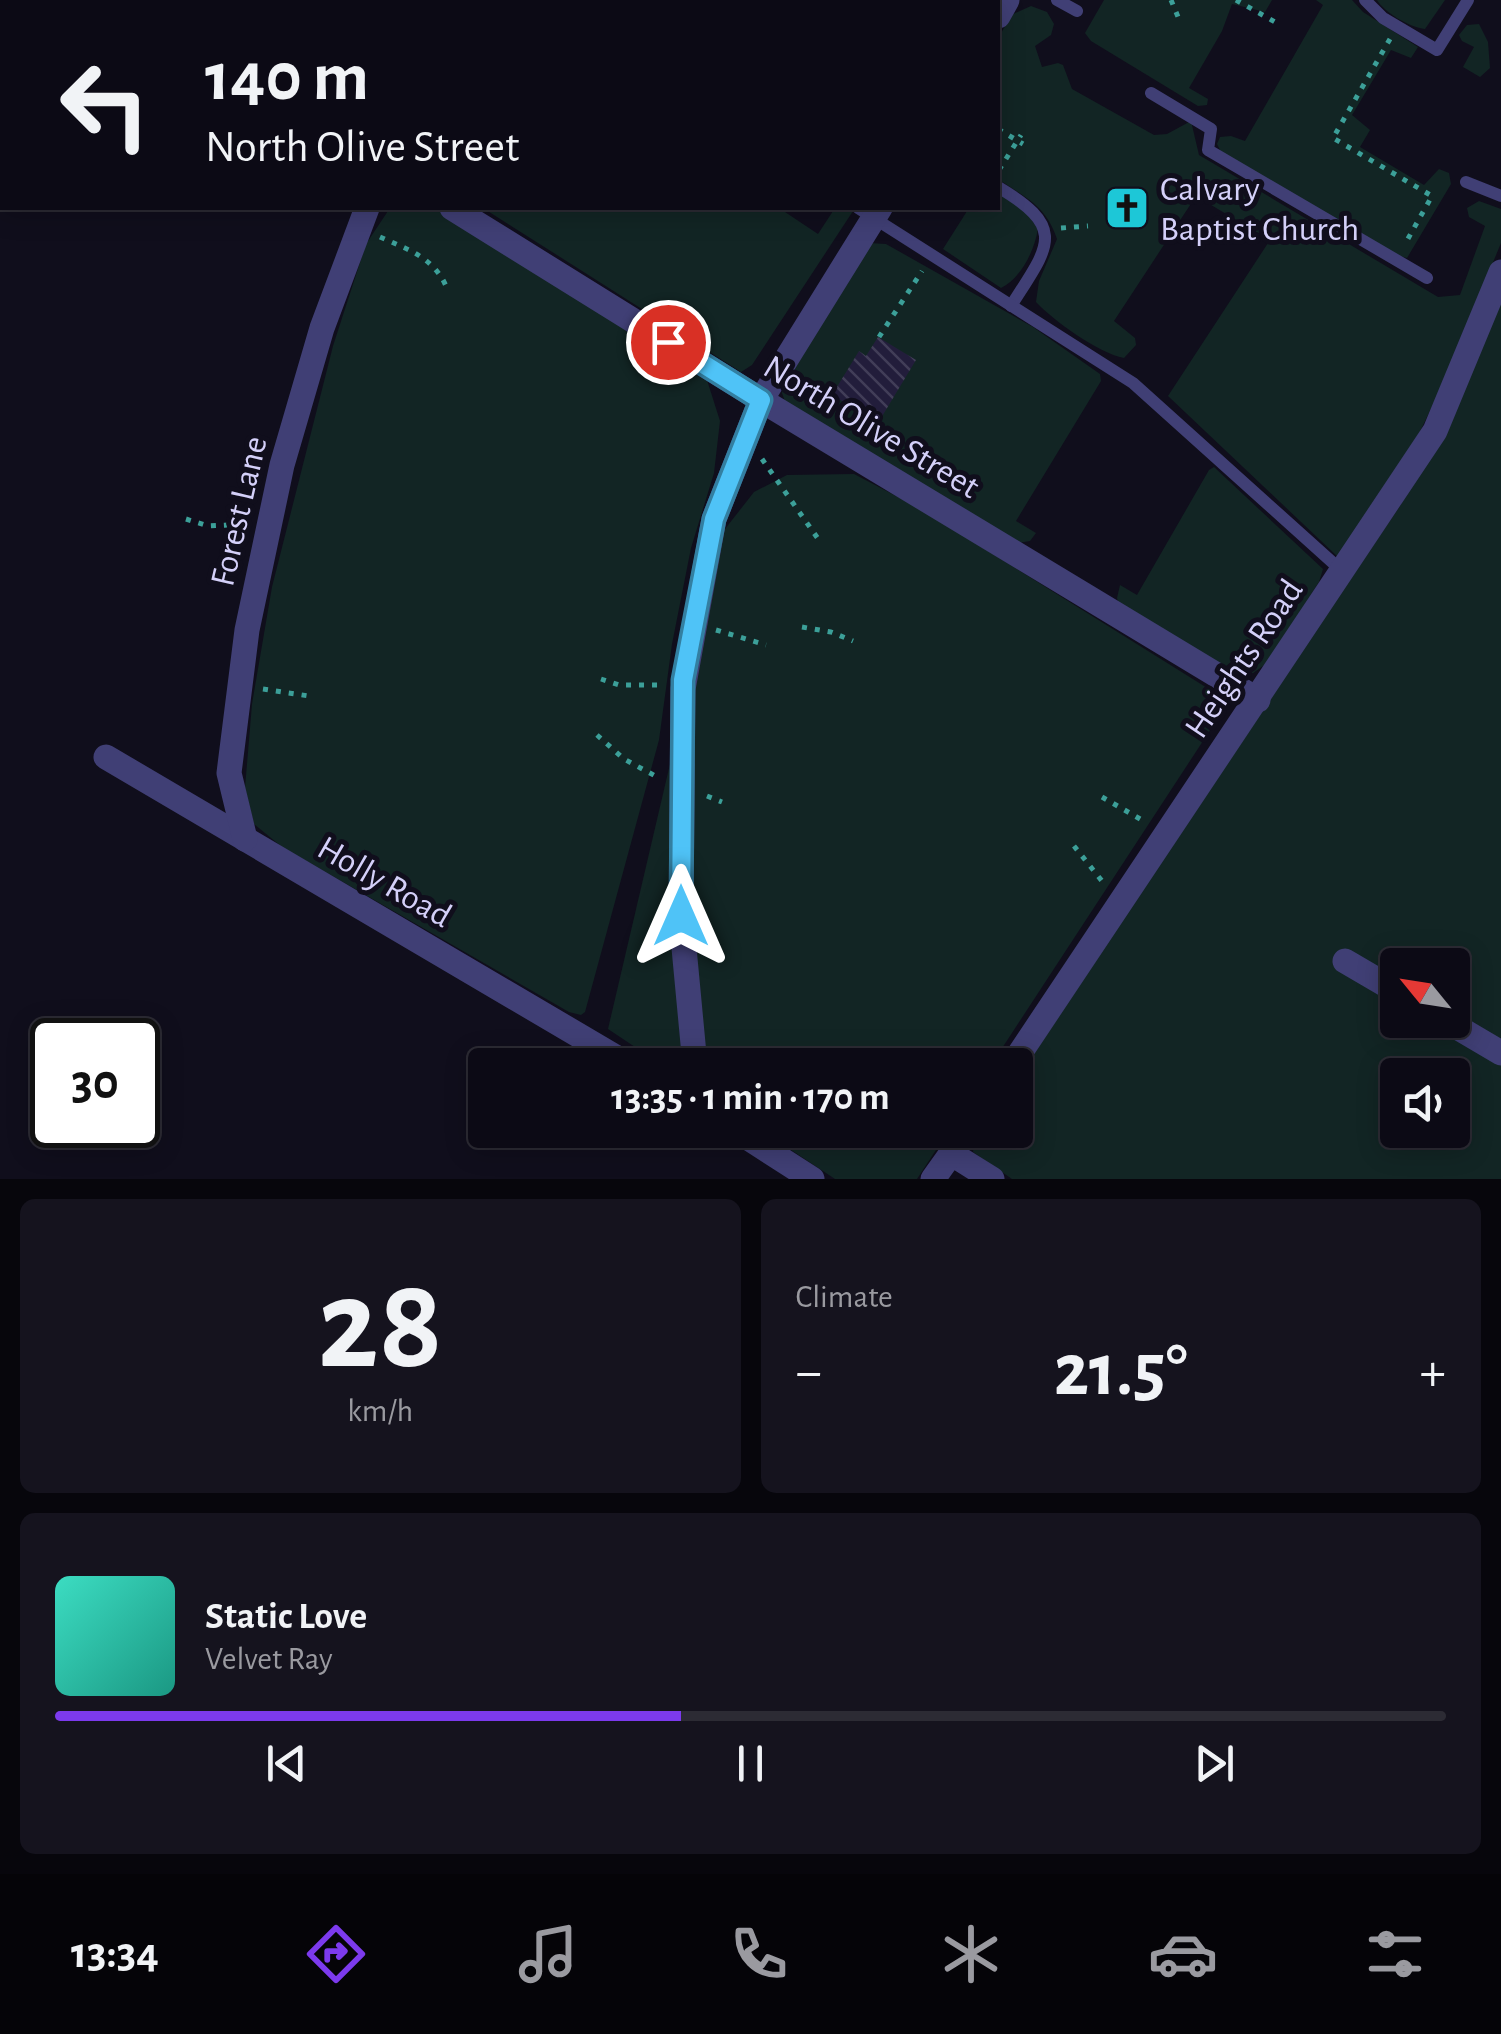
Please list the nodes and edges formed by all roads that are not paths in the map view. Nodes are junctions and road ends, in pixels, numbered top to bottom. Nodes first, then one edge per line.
1 (1057, 0) edge
2 (1365, 0) edge
3 (1468, 0) edge
4 (1077, 11) dead end
5 (1151, 94) dead end
6 (1466, 182) dead end
7 (1000, 188) edge
8 (1501, 196) edge
9 (455, 210) edge
10 (870, 211) edge
11 (363, 218) edge
12 (1501, 272) edge
13 (1427, 278) dead end
14 (1011, 306) junction
15 (761, 400) junction
16 (1342, 572) junction
17 (1258, 700) junction
18 (106, 757) dead end
19 (245, 839) junction
20 (1346, 961) dead end
21 (1380, 981) edge
22 (1470, 1035) edge
23 (601, 1048) edge
24 (694, 1048) edge
25 (1023, 1048) edge
26 (1501, 1053) edge
27 (764, 1148) edge
28 (956, 1148) edge
29 (952, 1154) junction
30 (812, 1179) edge
31 (933, 1179) edge
32 (992, 1179) edge

1 - 4 lane
2 - 3 lane
5 - 13 lane
6 - 8 lane
7 - 14 lane
9 - 15 street, North Olive Street
10 - 14 lane
10 - 15 street
11 - 19 street, Forest Lane
12 - 16 street, Heights Road
14 - 16 lane
15 - 17 street, North Olive Street
15 - 24 street
16 - 17 street, Heights Road
17 - 25 street, Heights Road
18 - 19 street, Holly Road
19 - 23 street, Holly Road
20 - 21 street
22 - 26 street
27 - 30 street
28 - 29 street
29 - 31 street
29 - 32 street

